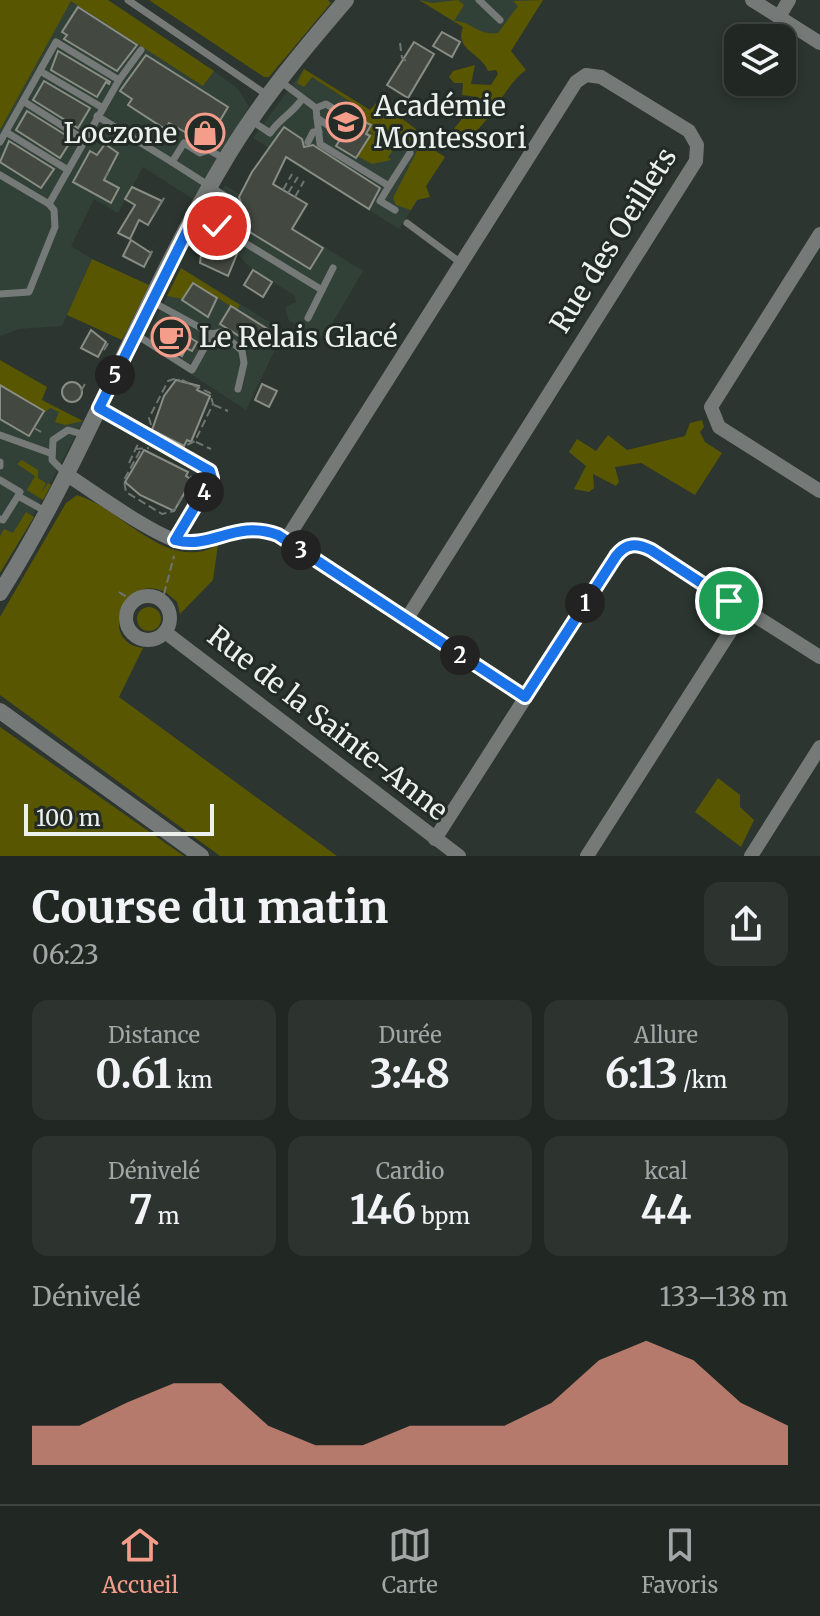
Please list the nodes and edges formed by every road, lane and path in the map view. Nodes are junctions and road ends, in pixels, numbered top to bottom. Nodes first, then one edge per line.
1 (128, 0) edge
2 (346, 0) edge
3 (479, 0) edge
4 (752, 0) edge
5 (789, 0) edge
6 (779, 17) junction
7 (500, 20) dead end
8 (400, 43) dead end
9 (820, 43) edge
10 (141, 50) dead end
11 (406, 61) dead end
12 (40, 71) junction
13 (119, 80) junction
14 (279, 80) junction
15 (267, 95) junction
16 (302, 99) junction
17 (23, 101) junction
18 (103, 108) junction
19 (316, 108) junction
20 (97, 116) junction
21 (347, 117) dead end
22 (317, 118) junction
23 (250, 120) junction
24 (335, 130) dead end
25 (6, 132) junction
26 (319, 132) junction
27 (85, 140) junction
28 (0, 142) edge
29 (308, 142) dead end
30 (410, 153) dead end
31 (225, 159) junction
32 (172, 162) junction
33 (68, 170) junction
34 (109, 170) dead end
35 (292, 174) dead end
36 (0, 175) edge
37 (298, 177) dead end
38 (105, 178) dead end
39 (304, 181) dead end
40 (210, 185) junction
41 (389, 186) junction
42 (283, 190) dead end
43 (288, 193) dead end
44 (166, 195) dead end
45 (295, 197) dead end
46 (236, 203) dead end
47 (49, 204) junction
48 (395, 210) dead end
49 (196, 213) junction
50 (154, 215) dead end
51 (211, 223) junction
52 (407, 223) dead end
53 (820, 234) edge
54 (154, 247) dead end
55 (200, 251) dead end
56 (149, 258) dead end
57 (461, 263) junction
58 (333, 268) dead end
59 (322, 290) junction
60 (0, 294) edge
61 (151, 301) junction
62 (308, 318) dead end
63 (172, 324) dead end
64 (135, 334) junction
65 (212, 334) junction
66 (110, 340) dead end
67 (162, 341) dead end
68 (104, 350) dead end
69 (163, 378) dead end
70 (168, 381) junction
71 (86, 382) dead end
72 (238, 389) dead end
73 (81, 391) dead end
74 (213, 404) junction
75 (99, 408) junction
76 (228, 411) dead end
77 (34, 428) dead end
78 (151, 431) dead end
79 (0, 435) edge
80 (85, 435) junction
81 (55, 438) junction
82 (195, 440) junction
83 (177, 443) dead end
84 (157, 449) dead end
85 (211, 449) dead end
86 (50, 453) junction
87 (187, 466) dead end
88 (66, 474) junction
89 (0, 480) edge
90 (132, 490) dead end
91 (820, 491) edge
92 (130, 494) junction
93 (18, 496) junction
94 (162, 507) dead end
95 (47, 512) junction
96 (159, 512) junction
97 (0, 519) edge
98 (286, 540) junction
99 (176, 546) junction
100 (119, 592) dead end
101 (0, 593) edge
102 (164, 594) dead end
103 (128, 598) dead end
104 (744, 610) junction
105 (406, 620) junction
106 (165, 632) dead end
107 (820, 657) edge
108 (525, 697) junction
109 (0, 711) edge
110 (820, 747) edge
111 (435, 839) junction
112 (201, 856) edge
113 (459, 856) edge
114 (587, 856) edge
115 (751, 856) edge

1 - 15 lane
2 - 14 street
3 - 7 lane
4 - 6 street
5 - 6 street
6 - 9 street
8 - 11 path
10 - 13 lane
12 - 13 lane
12 - 17 lane
12 - 18 lane
13 - 18 lane
14 - 15 street
14 - 16 lane
15 - 23 street
16 - 19 lane
16 - 23 lane
17 - 25 lane
17 - 27 lane
18 - 20 lane
19 - 21 lane
19 - 22 lane
20 - 27 lane
20 - 32 lane
22 - 24 lane
22 - 26 lane
23 - 31 street
25 - 28 lane
25 - 33 lane
26 - 29 lane
26 - 41 lane
27 - 33 lane
30 - 41 lane
31 - 32 lane
31 - 40 street
32 - 40 lane
33 - 47 lane
34 - 38 path
35 - 42 path
36 - 47 lane
37 - 43 path
39 - 45 path
40 - 46 lane
40 - 49 street
41 - 48 lane
44 - 50 path
47 - 60 lane
49 - 51 lane
49 - 61 street
51 - 55 path
51 - 59 lane
52 - 57 lane
53 - 91 street
54 - 56 path
57 - 98 street, Rue des Oeillets
57 - 105 street, Rue des Oeillets
58 - 59 lane
59 - 62 lane
61 - 64 street
61 - 65 lane
63 - 67 path
64 - 65 lane
64 - 75 street
65 - 72 lane
66 - 68 path
69 - 70 path
70 - 74 path
70 - 78 path
71 - 73 path
74 - 76 path
74 - 82 path
75 - 80 street
75 - 99 lane
77 - 81 path
79 - 86 lane
80 - 81 lane
80 - 88 street
81 - 86 lane
82 - 83 path
82 - 85 path
84 - 92 path
86 - 88 lane
87 - 96 path
88 - 95 street
88 - 99 street
89 - 93 lane
90 - 92 path
92 - 96 path
93 - 95 lane
93 - 97 lane
94 - 96 path
95 - 101 street
98 - 99 street
98 - 105 street
99 - 102 path
100 - 103 path
104 - 107 street
104 - 108 street
104 - 114 street
105 - 108 street
106 - 111 street, Rue de la Sainte-Anne
108 - 111 street
109 - 112 street
110 - 115 street
111 - 113 street, Rue de la Sainte-Anne

